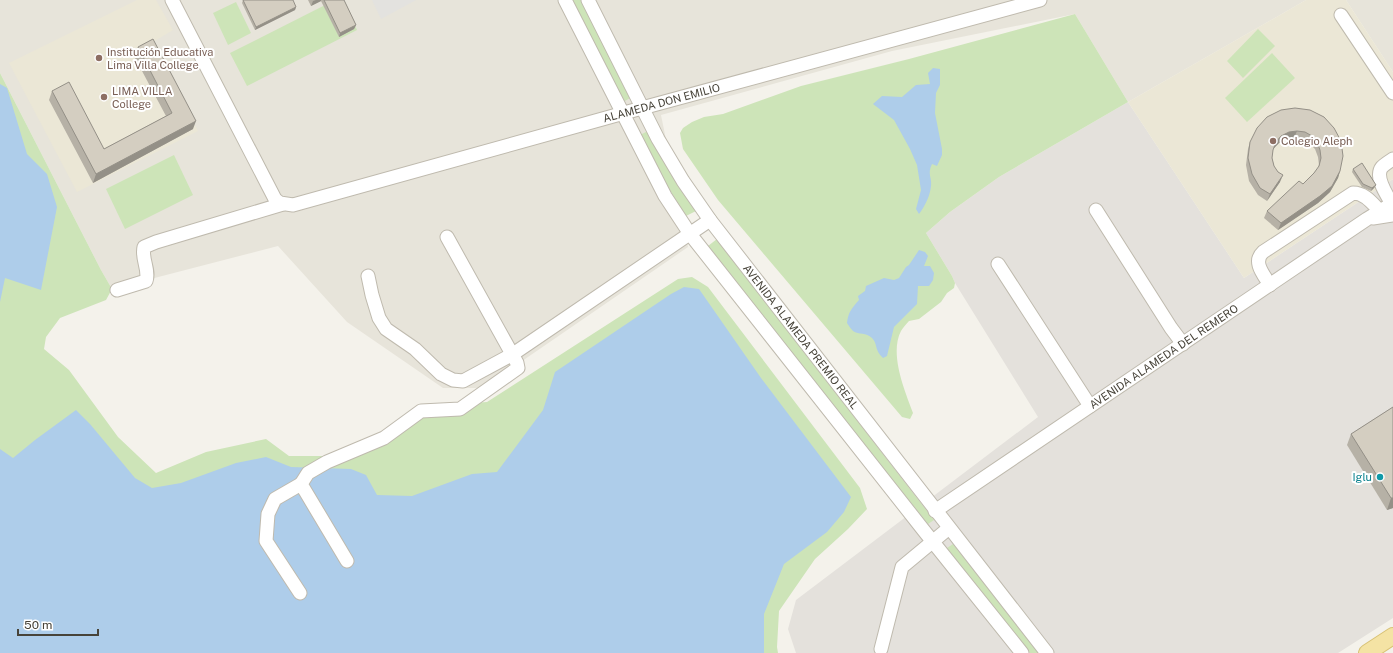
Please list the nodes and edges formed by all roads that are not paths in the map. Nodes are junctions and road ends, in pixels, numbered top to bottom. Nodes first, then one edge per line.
1 (172, 0) edge
2 (565, 0) edge
3 (588, 0) edge
4 (1040, 0) edge
5 (1341, 15) dead end
6 (1393, 93) edge
7 (642, 108) junction
8 (624, 113) junction
9 (1393, 159) edge
10 (283, 204) junction
11 (1393, 207) edge
12 (1096, 210) dead end
13 (1380, 211) junction
14 (1367, 219) junction
15 (710, 220) junction
16 (690, 234) junction
17 (447, 237) dead end
18 (998, 264) dead end
19 (368, 276) dead end
20 (1270, 285) junction
21 (116, 290) dead end
22 (1183, 344) junction
23 (512, 354) junction
24 (1090, 406) junction
25 (304, 479) junction
26 (935, 511) junction
27 (949, 528) junction
28 (932, 541) junction
29 (347, 561) dead end
30 (300, 593) dead end
31 (1393, 636) edge
32 (881, 649) dead end
33 (1022, 653) edge
34 (1047, 653) edge
35 (1367, 653) edge

1 - 10 street
2 - 8 street, AVENIDA ALAMEDA PREMIO REAL
3 - 7 street, AVENIDA ALAMEDA PREMIO REAL
4 - 7 street, ALAMEDA DON EMILIO
5 - 6 street
7 - 8 street, ALAMEDA DON EMILIO
7 - 15 street, AVENIDA ALAMEDA PREMIO REAL
8 - 10 street, ALAMEDA DON EMILIO
8 - 16 street, AVENIDA ALAMEDA PREMIO REAL
9 - 11 street
10 - 21 street, ALAMEDA DON EMILIO
11 - 13 street, AVENIDA ALAMEDA DEL REMERO
11 - 14 street
12 - 22 street
13 - 14 street, AVENIDA ALAMEDA DEL REMERO
13 - 20 street
14 - 20 street, AVENIDA ALAMEDA DEL REMERO
15 - 16 street
15 - 26 street, AVENIDA ALAMEDA PREMIO REAL
16 - 23 street
16 - 28 street, AVENIDA ALAMEDA PREMIO REAL
17 - 23 street
18 - 24 street
19 - 23 street
20 - 22 street, AVENIDA ALAMEDA DEL REMERO
22 - 24 street, AVENIDA ALAMEDA DEL REMERO
23 - 25 street
24 - 26 street, AVENIDA ALAMEDA DEL REMERO
25 - 29 street
25 - 30 street
26 - 27 street, AVENIDA ALAMEDA PREMIO REAL
27 - 28 street
27 - 34 street, AVENIDA ALAMEDA PREMIO REAL
28 - 32 street
28 - 33 street, AVENIDA ALAMEDA PREMIO REAL
31 - 35 main road

